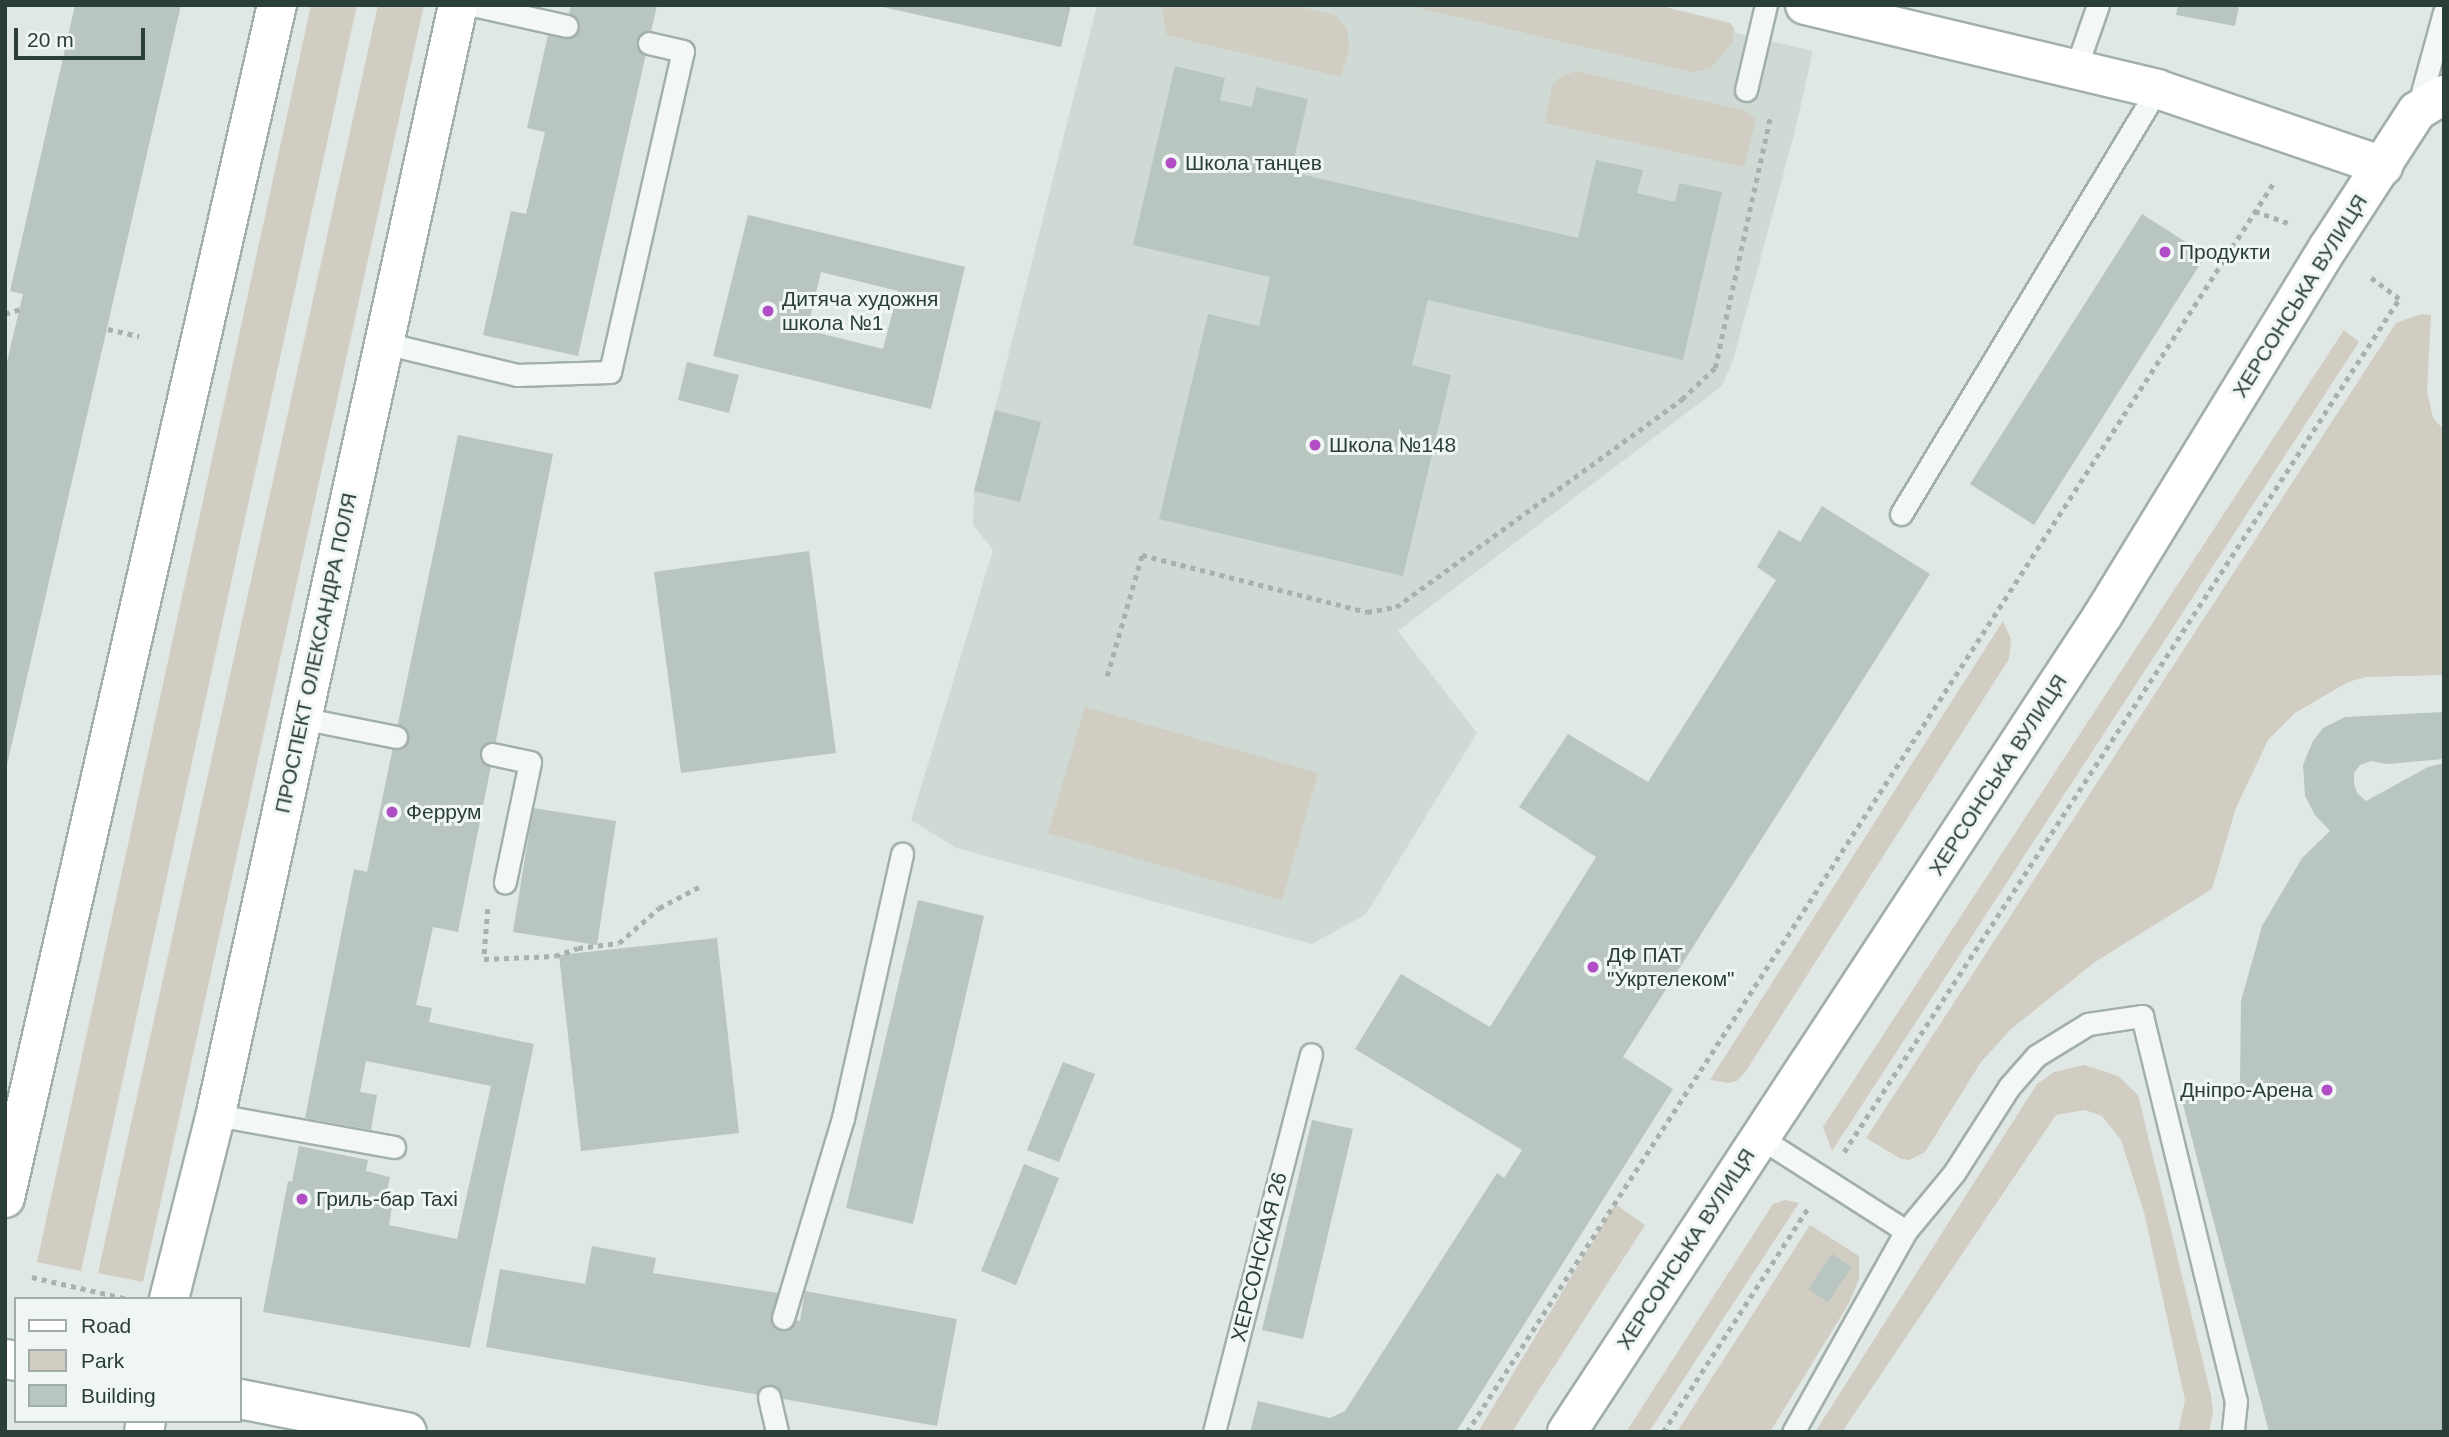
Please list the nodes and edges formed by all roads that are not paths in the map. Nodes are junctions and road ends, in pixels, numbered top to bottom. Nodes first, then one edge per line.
1 (277, 5) edge
2 (458, 5) edge
3 (473, 5) edge
4 (1766, 5) edge
5 (1805, 5) edge
6 (2098, 5) edge
7 (2444, 12) edge
8 (567, 26) dead end
9 (649, 43) dead end
10 (2076, 68) junction
11 (2157, 89) junction
12 (1746, 90) dead end
13 (2430, 103) edge
14 (2383, 166) junction
15 (384, 343) junction
16 (1901, 514) dead end
17 (301, 718) junction
18 (396, 737) dead end
19 (492, 754) dead end
20 (902, 854) dead end
21 (505, 882) road end
22 (1311, 1054) dead end
23 (216, 1115) junction
24 (1759, 1138) junction
25 (394, 1147) dead end
26 (5, 1198) edge
27 (1906, 1231) junction
28 (170, 1297) edge
29 (783, 1318) dead end
30 (769, 1397) dead end
31 (242, 1399) edge
32 (407, 1432) edge
33 (777, 1432) edge
34 (1214, 1432) edge
35 (1567, 1432) edge
36 (1793, 1432) edge
37 (2233, 1432) edge

1 - 26 main road
2 - 15 main road, ПРОСПЕКТ ОЛЕКСАНДРА ПОЛЯ
3 - 8 lane
4 - 12 lane
5 - 10 main road
6 - 10 lane
7 - 13 lane
9 - 15 lane
10 - 11 main road
11 - 14 main road
11 - 16 lane
13 - 14 main road, ХЕРСОНСЬКА ВУЛИЦЯ
14 - 24 main road, ХЕРСОНСЬКА ВУЛИЦЯ
15 - 17 main road, ПРОСПЕКТ ОЛЕКСАНДРА ПОЛЯ
17 - 18 lane
17 - 23 main road, ПРОСПЕКТ ОЛЕКСАНДРА ПОЛЯ
19 - 21 lane
20 - 29 lane
22 - 34 lane, ХЕРСОНСКАЯ 26
23 - 25 lane
23 - 28 main road, ПРОСПЕКТ ОЛЕКСАНДРА ПОЛЯ
24 - 27 lane
24 - 35 main road, ХЕРСОНСЬКА ВУЛИЦЯ
27 - 36 lane
27 - 37 lane
30 - 33 lane
31 - 32 main road

